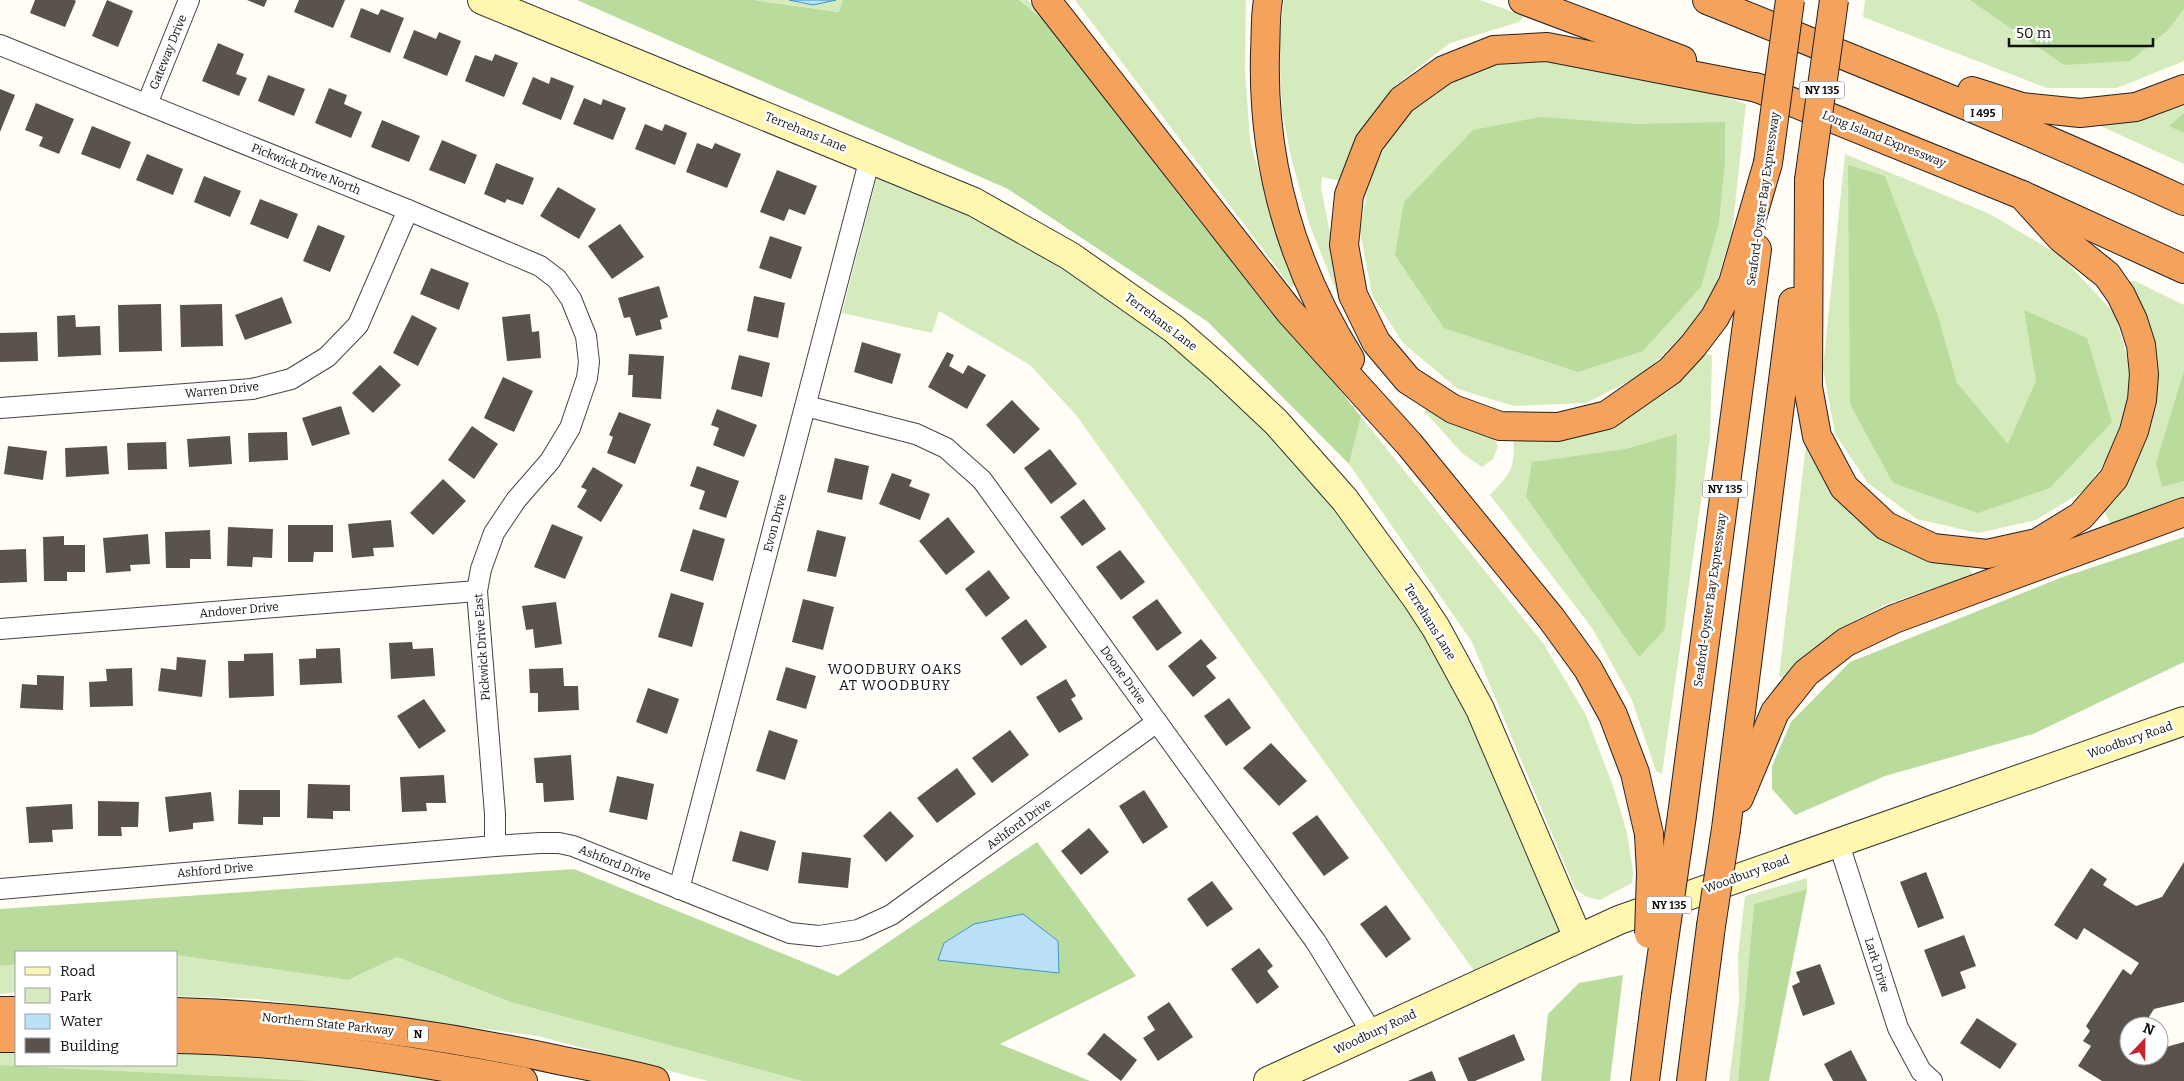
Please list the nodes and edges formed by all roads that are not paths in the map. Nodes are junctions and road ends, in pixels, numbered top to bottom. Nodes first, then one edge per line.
1 (189, 0) edge
2 (482, 0) edge
3 (1046, 0) edge
4 (1268, 0) edge
5 (1524, 0) edge
6 (1707, 0) edge
7 (1790, 0) edge
8 (1834, 0) edge
9 (1781, 30) junction
10 (0, 45) edge
11 (1758, 88) junction
12 (2184, 90) edge
13 (147, 104) junction
14 (870, 158) junction
15 (1768, 163) junction
16 (1809, 180) junction
17 (2022, 195) junction
18 (2184, 201) edge
19 (408, 210) junction
20 (2184, 269) edge
21 (583, 328) joint
22 (806, 406) junction
23 (0, 408) edge
24 (1410, 445) junction
25 (2184, 512) edge
26 (477, 591) junction
27 (0, 629) edge
28 (2184, 721) edge
29 (1157, 722) junction
30 (1726, 829) junction
31 (1838, 841) junction
32 (495, 846) junction
33 (0, 889) edge
34 (680, 889) junction
35 (1578, 938) junction
36 (1649, 999) junction
37 (0, 1011) edge
38 (15, 1011) edge
39 (178, 1012) edge
40 (1372, 1033) junction
41 (0, 1038) edge
42 (15, 1038) edge
43 (178, 1038) edge
44 (523, 1081) edge
45 (656, 1081) edge
46 (1268, 1081) edge
47 (1636, 1081) edge
48 (1645, 1081) edge
49 (1692, 1081) edge
50 (1932, 1081) edge

1 - 13 street, Gateway Drive
2 - 14 main road, Terrehans Lane
3 - 24 highway
4 - 24 highway
5 - 11 highway, Long Island Expressway
6 - 9 highway, I 495
7 - 15 highway, Seaford-Oyster Bay Expressway / NY 135, bridge
8 - 16 highway, NY 135, bridge
9 - 12 highway
9 - 18 highway, I 495
10 - 13 street, Pickwick Drive North
11 - 15 highway
11 - 17 highway, Long Island Expressway
13 - 19 street, Pickwick Drive North
14 - 22 street, Evon Drive
14 - 35 main road, Terrehans Lane
15 - 36 highway, Seaford-Oyster Bay Expressway / NY 135, bridge
16 - 17 highway
16 - 30 highway, NY 135
17 - 20 highway, Long Island Expressway
19 - 21 street, Pickwick Drive North
19 - 23 street, Warren Drive
21 - 26 street, Pickwick Drive East
22 - 29 street, Doone Drive
22 - 34 street, Evon Drive
24 - 36 highway, bridge
25 - 30 highway
26 - 27 street, Andover Drive
26 - 32 street, Pickwick Drive East
28 - 31 main road, Woodbury Road
29 - 34 street, Ashford Drive
29 - 40 street, Doone Drive
30 - 49 highway, NY 135, bridge
31 - 35 main road, Woodbury Road
31 - 50 street, Lark Drive
32 - 33 street, Ashford Drive
32 - 34 street, Ashford Drive
35 - 40 main road, Woodbury Road
36 - 47 highway
36 - 48 highway, Seaford-Oyster Bay Expressway / NY 135
37 - 38 highway
39 - 45 highway, Northern State Parkway / N
40 - 46 main road, Woodbury Road
41 - 42 highway
43 - 44 highway, N

